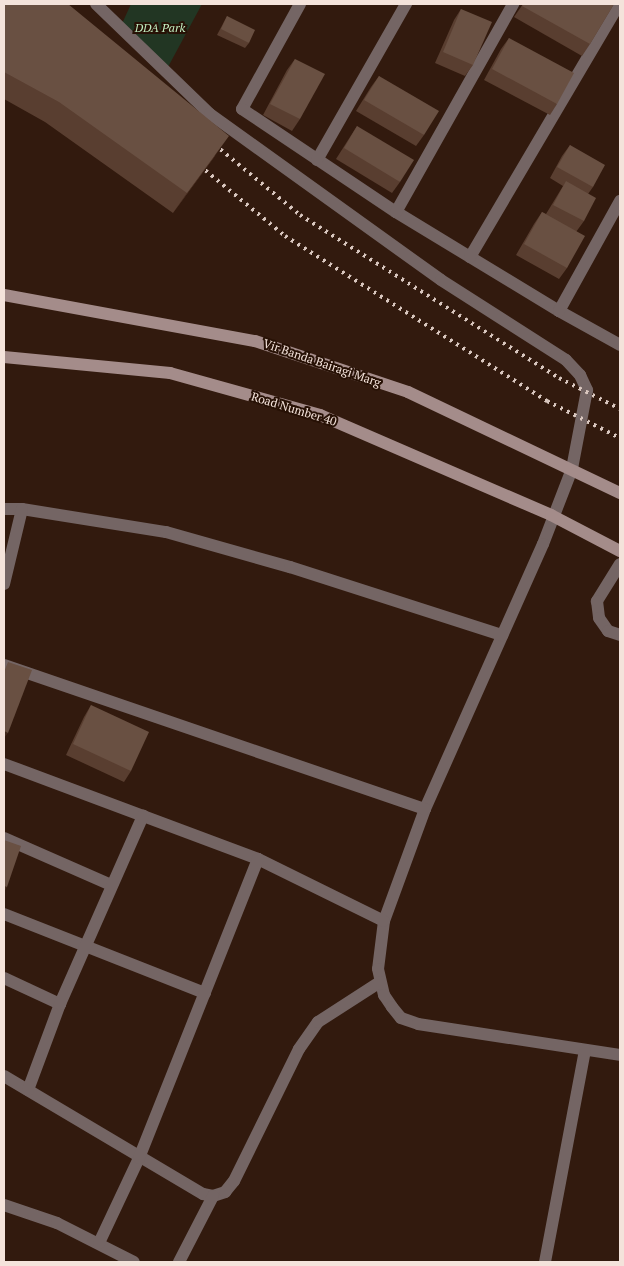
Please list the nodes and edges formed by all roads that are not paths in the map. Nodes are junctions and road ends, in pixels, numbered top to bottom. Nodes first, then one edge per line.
1 (96, 4) edge
2 (300, 4) edge
3 (406, 4) edge
4 (513, 4) edge
5 (619, 4) edge
6 (317, 160) junction
7 (620, 201) edge
8 (396, 212) junction
9 (470, 258) junction
10 (4, 295) edge
11 (559, 311) junction
12 (620, 344) edge
13 (4, 357) edge
14 (572, 469) junction
15 (620, 493) edge
16 (4, 509) edge
17 (22, 509) junction
18 (551, 515) junction
19 (620, 550) edge
20 (620, 564) edge
21 (4, 584) edge
22 (502, 635) junction
23 (620, 635) edge
24 (4, 665) edge
25 (4, 764) edge
26 (424, 809) junction
27 (143, 816) junction
28 (4, 838) edge
29 (258, 859) junction
30 (112, 885) junction
31 (4, 914) edge
32 (384, 922) junction
33 (86, 946) junction
34 (4, 978) edge
35 (380, 982) junction
36 (205, 993) junction
37 (60, 1004) junction
38 (585, 1051) junction
39 (620, 1055) edge
40 (4, 1076) edge
41 (28, 1090) junction
42 (139, 1158) junction
43 (213, 1196) junction
44 (4, 1205) edge
45 (99, 1243) junction
46 (134, 1262) edge
47 (180, 1262) edge
48 (545, 1262) edge

1 - 14 street
2 - 6 street
3 - 6 street
4 - 8 street
5 - 9 street
6 - 8 street
7 - 11 street
8 - 9 street
9 - 11 street
10 - 14 main road, Vir Banda Bairagi Marg
11 - 12 street
13 - 18 main road, Road Number 40
14 - 15 main road, Vir Banda Bairagi Marg
14 - 18 street
16 - 17 street
17 - 21 street
17 - 22 street
18 - 19 main road, Road Number 40
18 - 22 street
20 - 23 street
22 - 26 street
24 - 26 street
25 - 27 street
26 - 32 street
27 - 29 street
27 - 30 street
28 - 30 street
29 - 32 street
29 - 36 street
30 - 33 street
31 - 33 street
32 - 35 street
33 - 36 street
33 - 37 street
34 - 37 street
35 - 38 street
35 - 43 street
36 - 42 street
37 - 41 street
38 - 39 street
38 - 48 street
40 - 41 street
41 - 42 street
42 - 43 street
42 - 45 street
43 - 47 street
44 - 45 street
45 - 46 street

